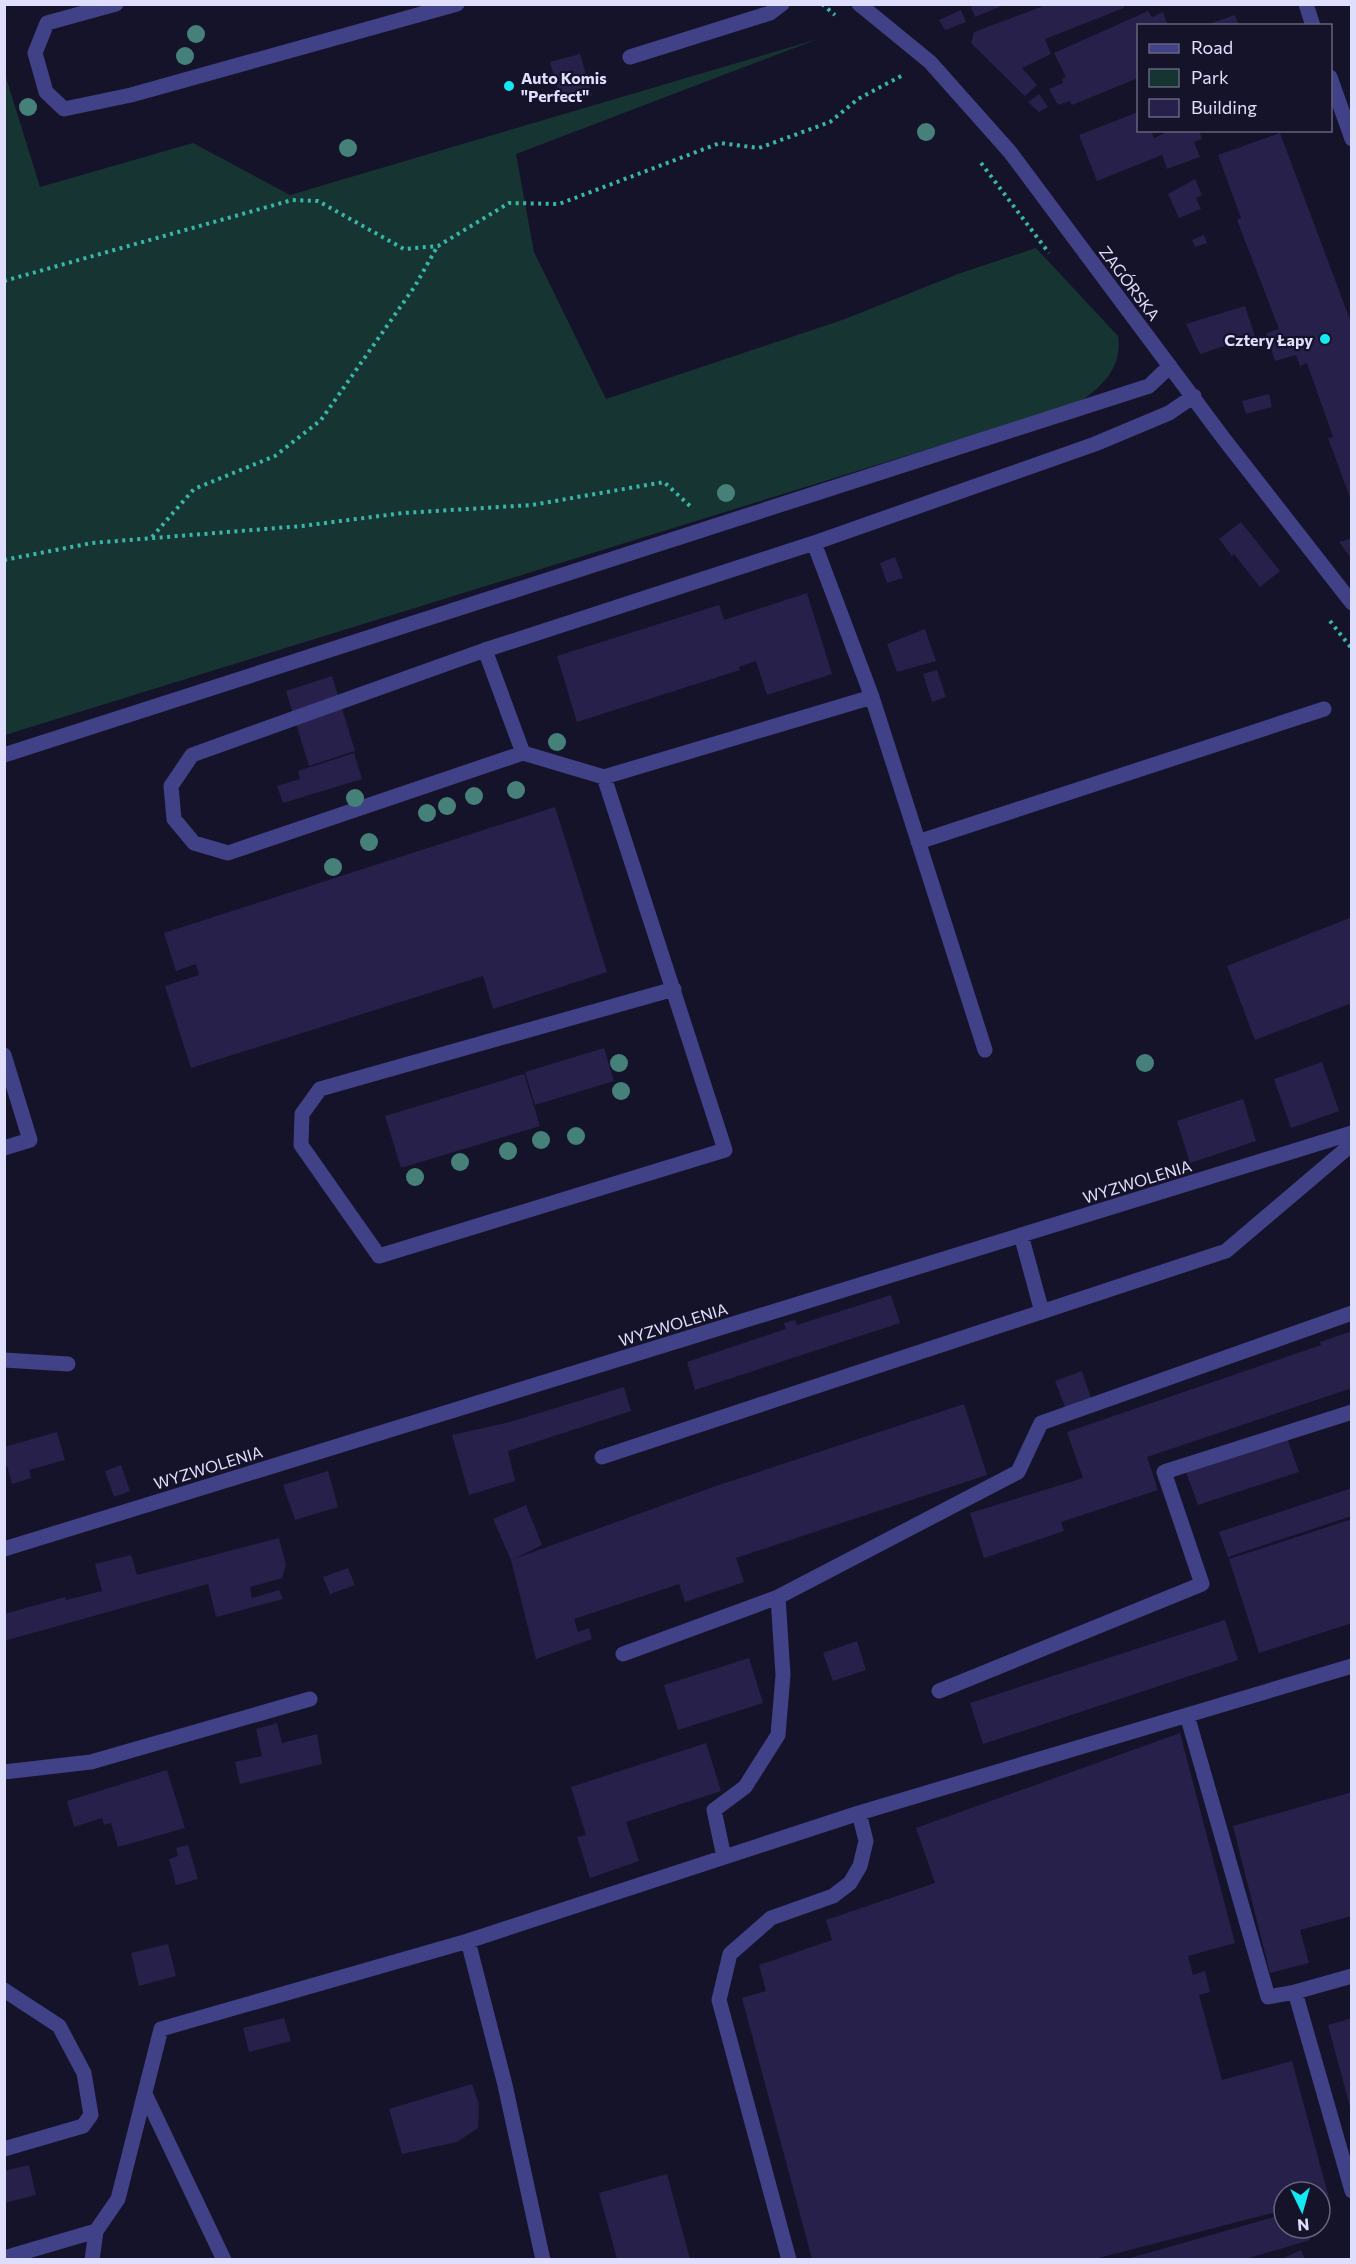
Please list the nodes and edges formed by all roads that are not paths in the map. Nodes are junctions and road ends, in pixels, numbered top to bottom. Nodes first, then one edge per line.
1 (116, 4) edge
2 (457, 4) edge
3 (782, 4) edge
4 (859, 4) edge
5 (1306, 4) edge
6 (1312, 24) edge
7 (630, 57) dead end
8 (1332, 83) edge
9 (1352, 139) edge
10 (1170, 366) junction
11 (1194, 396) junction
12 (814, 543) junction
13 (1352, 603) edge
14 (485, 650) junction
15 (872, 697) junction
16 (1324, 709) dead end
17 (523, 753) junction
18 (4, 755) edge
19 (604, 777) junction
20 (918, 842) junction
21 (674, 989) junction
22 (985, 1050) dead end
23 (4, 1055) edge
24 (1352, 1133) edge
25 (1352, 1144) edge
26 (4, 1148) edge
27 (1021, 1235) junction
28 (1042, 1312) junction
29 (1352, 1313) edge
30 (4, 1360) edge
31 (68, 1364) dead end
32 (1352, 1412) edge
33 (602, 1457) dead end
34 (4, 1549) edge
35 (778, 1597) junction
36 (623, 1654) dead end
37 (1352, 1666) edge
38 (939, 1691) dead end
39 (310, 1699) dead end
40 (1187, 1715) junction
41 (4, 1772) edge
42 (859, 1813) junction
43 (723, 1857) junction
44 (468, 1941) junction
45 (1352, 1976) edge
46 (4, 1990) edge
47 (1295, 1992) junction
48 (145, 2094) junction
49 (4, 2149) edge
50 (1352, 2191) edge
51 (96, 2231) junction
52 (4, 2258) edge
53 (92, 2259) edge
54 (224, 2259) edge
55 (543, 2259) edge
56 (789, 2259) edge

1 - 2 street
3 - 7 street
4 - 10 street, ZAGÓRSKA
5 - 6 street
8 - 9 street
10 - 11 street, ZAGÓRSKA
10 - 18 street
11 - 12 street
11 - 13 street, ZAGÓRSKA
12 - 14 street
12 - 15 street
14 - 17 street
14 - 17 street
15 - 19 street
15 - 20 street
16 - 20 street
17 - 19 street
19 - 21 street
20 - 22 street
21 - 21 street
23 - 26 street
24 - 27 street, WYZWOLENIA
25 - 28 street
27 - 28 street
27 - 34 street, WYZWOLENIA
28 - 33 street
29 - 35 street
30 - 31 street
32 - 38 street
35 - 36 street
35 - 43 street
37 - 40 street
39 - 41 street
40 - 42 street
40 - 47 street
42 - 43 street
42 - 56 street
43 - 44 street
44 - 48 street
44 - 55 street
45 - 47 street
46 - 49 street
47 - 50 street
48 - 51 street
48 - 54 street
51 - 52 street
51 - 53 street

